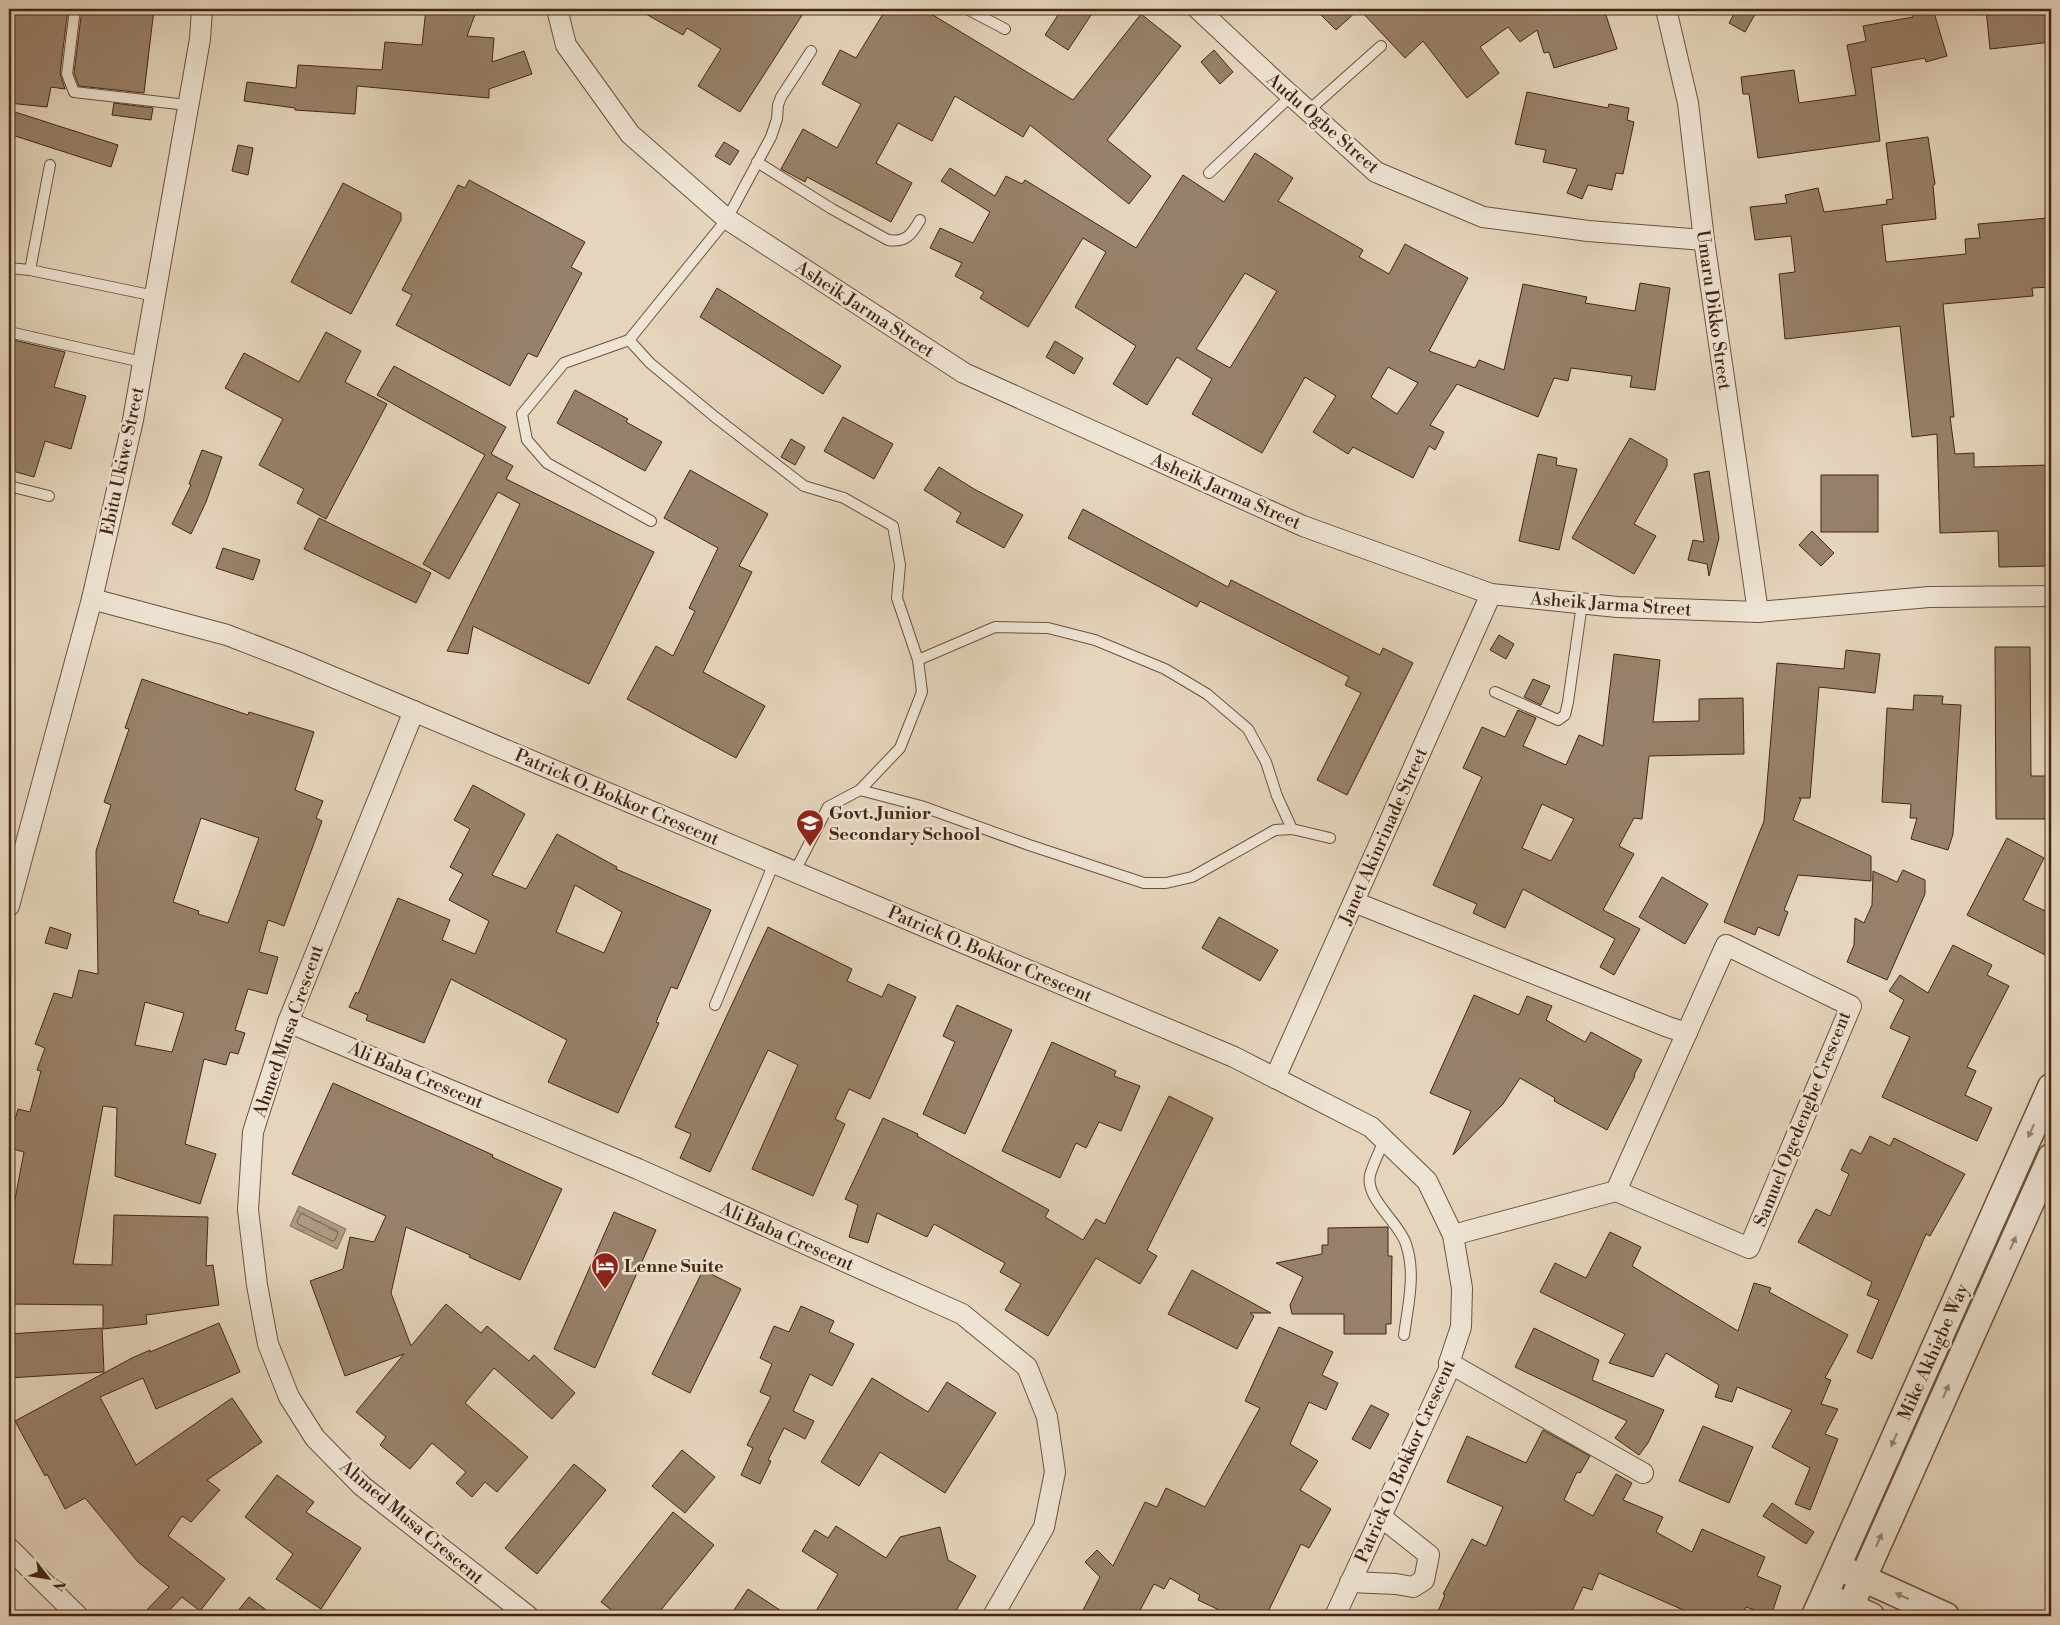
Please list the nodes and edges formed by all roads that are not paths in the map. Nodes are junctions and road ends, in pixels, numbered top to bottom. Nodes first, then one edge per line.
1 (75, 9) edge
2 (202, 9) edge
3 (557, 9) edge
4 (967, 9) edge
5 (1198, 9) edge
6 (1666, 9) edge
7 (1005, 29) dead end
8 (1381, 46) dead end
9 (811, 50) dead end
10 (1290, 96) junction
11 (187, 105) junction
12 (1308, 111) junction
13 (757, 162) junction
14 (50, 165) dead end
15 (1209, 173) dead end
16 (727, 219) junction
17 (920, 220) dead end
18 (1704, 240) junction
19 (9, 268) edge
20 (30, 270) junction
21 (154, 296) junction
22 (9, 332) edge
23 (629, 340) junction
24 (142, 362) junction
25 (9, 486) edge
26 (49, 496) dead end
27 (651, 521) dead end
28 (1491, 594) junction
29 (2051, 596) edge
30 (92, 599) junction
31 (1582, 604) junction
32 (1758, 612) junction
33 (918, 660) junction
34 (1495, 692) dead end
35 (414, 711) junction
36 (860, 790) junction
37 (1292, 829) junction
38 (1330, 838) dead end
39 (774, 863) junction
40 (795, 871) junction
41 (1354, 902) junction
42 (9, 906) edge
43 (714, 1005) dead end
44 (288, 1022) junction
45 (1687, 1033) junction
46 (1275, 1078) junction
47 (2051, 1087) edge
48 (1384, 1140) junction
49 (2051, 1157) edge
50 (1616, 1191) junction
51 (1453, 1235) junction
52 (1404, 1335) dead end
53 (1449, 1363) junction
54 (1642, 1473) dead end
55 (1380, 1517) junction
56 (9, 1548) edge
57 (1837, 1567) junction
58 (1862, 1578) junction
59 (1350, 1582) junction
60 (1819, 1606) edge
61 (1855, 1613) edge
62 (78, 1616) edge
63 (528, 1616) edge
64 (993, 1616) edge
65 (1335, 1616) edge
66 (1946, 1616) edge

1 - 11 lane
2 - 11 street, Ebitu Ukiwe Street
3 - 16 street, Asheik Jarma Street
4 - 7 lane
5 - 10 street, Audu Ogbe Street
6 - 18 street, Umaru Dikko Street
8 - 12 lane
9 - 13 lane
10 - 12 street, Audu Ogbe Street
10 - 15 lane
11 - 21 street, Ebitu Ukiwe Street
12 - 18 street, Audu Ogbe Street
13 - 16 lane
13 - 17 lane
14 - 20 lane
16 - 23 lane
16 - 28 street, Asheik Jarma Street
18 - 32 street, Umaru Dikko Street
19 - 20 lane
20 - 21 lane
21 - 24 street, Ebitu Ukiwe Street
22 - 24 lane
23 - 27 lane
23 - 33 lane
24 - 30 street, Ebitu Ukiwe Street
25 - 26 lane
28 - 31 street, Asheik Jarma Street
28 - 41 street, Janet Akinrinade Street
29 - 32 street, Asheik Jarma Street
30 - 35 street, Patrick O. Bokkor Crescent
30 - 42 street, Ebitu Ukiwe Street
31 - 32 street, Asheik Jarma Street
31 - 34 lane
33 - 36 lane
33 - 37 lane
35 - 39 street, Patrick O. Bokkor Crescent
35 - 44 street, Ahmed Musa Crescent
36 - 37 lane
36 - 40 lane
37 - 38 lane
39 - 40 street, Patrick O. Bokkor Crescent
39 - 43 lane
40 - 46 street, Patrick O. Bokkor Crescent
41 - 45 street
41 - 46 street, Janet Akinrinade Street
44 - 63 street, Ahmed Musa Crescent
44 - 64 street, Ali Baba Crescent
45 - 50 street, Samuel Ogedengbe Crescent
45 - 50 street, Samuel Ogedengbe Crescent
46 - 48 street, Patrick O. Bokkor Crescent
47 -> 57 street, Mike Akhigbe Way
48 - 51 street, Patrick O. Bokkor Crescent
48 - 52 lane
58 -> 49 street, Mike Akhigbe Way
50 - 51 street
51 - 53 street, Patrick O. Bokkor Crescent
53 - 54 street
53 - 55 street, Patrick O. Bokkor Crescent
55 - 59 street, Patrick O. Bokkor Crescent
55 - 59 street
56 - 62 street
57 - 58 street
57 - 60 street, Mike Akhigbe Way
58 - 61 street, Mike Akhigbe Way
66 -> 58 street
59 - 65 street, Patrick O. Bokkor Crescent
60 - 61 street

